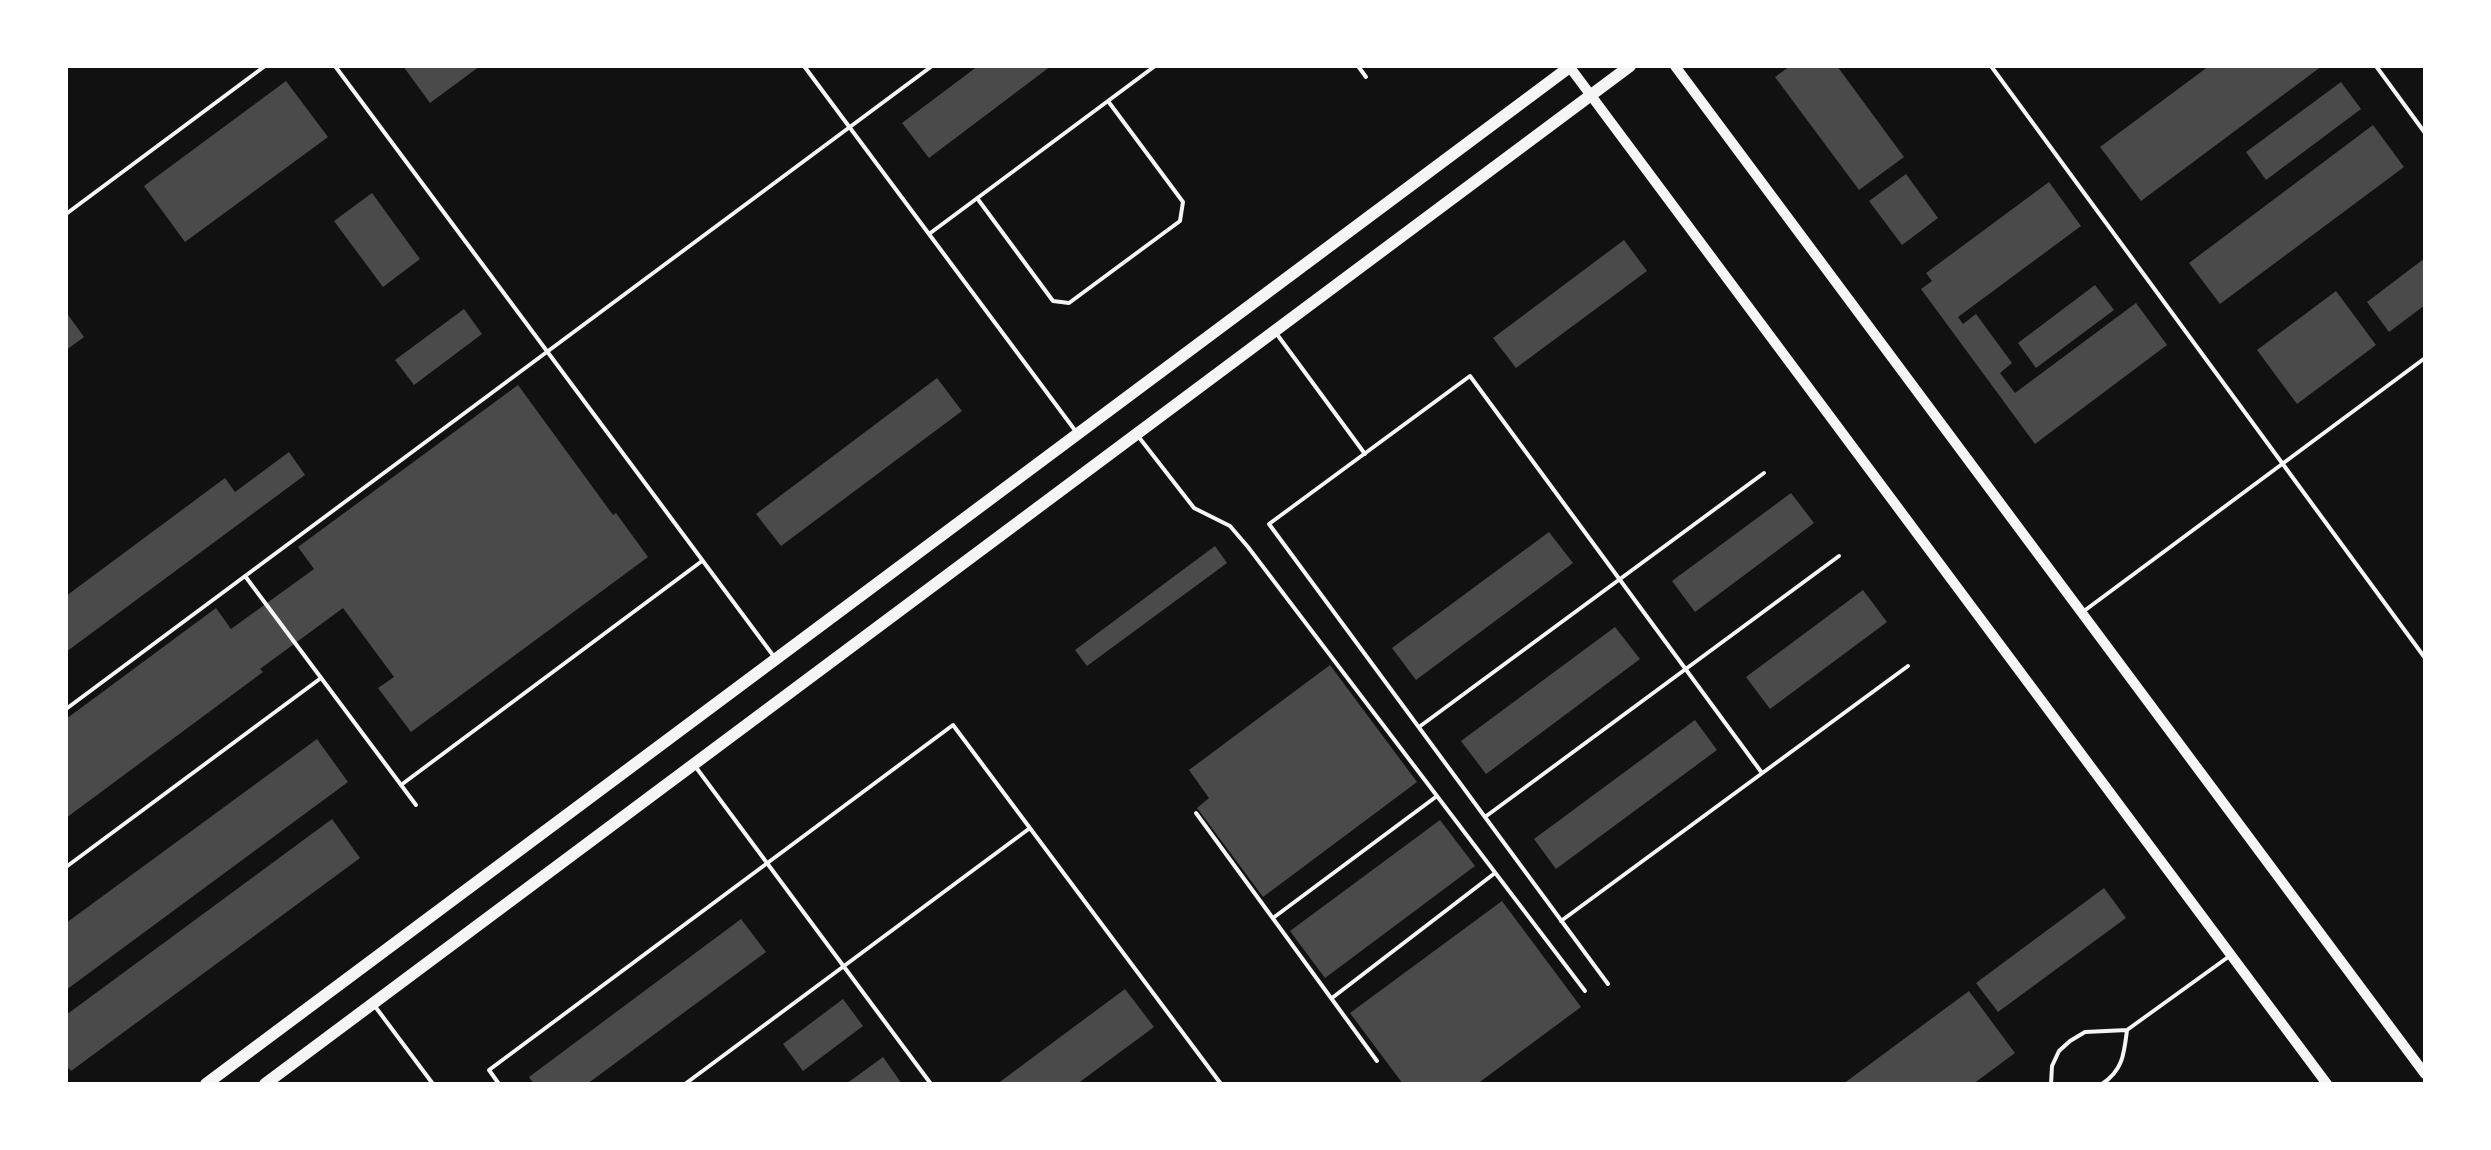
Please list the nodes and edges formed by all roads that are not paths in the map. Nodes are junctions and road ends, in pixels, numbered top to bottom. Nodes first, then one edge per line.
1 (265, 66) edge
2 (335, 66) edge
3 (804, 66) edge
4 (932, 66) edge
5 (1155, 66) edge
6 (1358, 66) edge
7 (1570, 66) edge
8 (1630, 66) edge
9 (1675, 66) edge
10 (1991, 66) edge
11 (2376, 66) edge
12 (1366, 77) dead end
13 (1591, 95) junction
14 (1108, 101) junction
15 (849, 127) junction
16 (2425, 133) edge
17 (977, 198) junction
18 (66, 214) edge
19 (929, 234) junction
20 (1274, 331) junction
21 (547, 352) junction
22 (2425, 358) edge
23 (1077, 434) junction
24 (1136, 434) junction
25 (1365, 454) junction
26 (2283, 464) junction
27 (1764, 473) dead end
28 (1839, 556) dead end
29 (702, 561) junction
30 (245, 576) junction
31 (1619, 580) junction
32 (2082, 613) junction
33 (2425, 658) edge
34 (776, 659) junction
35 (1908, 666) dead end
36 (1686, 669) junction
37 (321, 678) junction
38 (66, 709) edge
39 (1419, 727) junction
40 (694, 764) junction
41 (1762, 773) junction
42 (401, 785) junction
43 (1437, 796) junction
44 (416, 805) dead end
45 (1196, 813) dead end
46 (1485, 817) junction
47 (1030, 828) junction
48 (767, 863) junction
49 (66, 867) edge
50 (1495, 873) junction
51 (1273, 918) junction
52 (1561, 921) junction
53 (2231, 955) junction
54 (844, 966) junction
55 (1608, 984) dead end
56 (1585, 991) dead end
57 (1332, 998) junction
58 (373, 1003) junction
59 (2127, 1030) junction
60 (1377, 1061) dead end
61 (2425, 1074) edge
62 (206, 1084) edge
63 (265, 1084) edge
64 (433, 1084) edge
65 (499, 1084) edge
66 (685, 1084) edge
67 (931, 1084) edge
68 (1221, 1084) edge
69 (2051, 1084) edge
70 (2102, 1084) edge
71 (2327, 1084) edge

1 - 18 lane
2 - 21 lane
3 - 15 lane
4 - 15 lane
5 - 14 lane
6 - 12 lane
7 - 13 street
7 - 23 main road
8 - 13 main road
9 - 32 street
10 - 26 lane
11 - 16 lane
13 - 20 main road
13 - 53 street
14 - 17 lane
14 - 17 lane
15 - 19 lane
15 - 21 lane
17 - 19 lane
19 - 23 lane
20 - 24 main road
20 - 25 lane
21 - 29 lane
21 - 30 lane
22 - 26 lane
23 - 34 main road
24 - 40 main road
24 - 43 lane
25 - 31 lane
25 - 39 lane
26 - 32 lane
26 - 33 lane
27 - 31 lane
28 - 36 lane
29 - 34 lane
29 - 42 lane
30 - 37 lane
30 - 38 lane
31 - 36 lane
31 - 39 lane
32 - 61 street
34 - 62 main road
35 - 41 lane
36 - 41 lane
36 - 46 lane
37 - 42 lane
37 - 49 lane
39 - 46 lane
40 - 48 lane
40 - 58 main road
41 - 52 lane
42 - 44 lane
43 - 50 lane
43 - 51 lane
45 - 51 lane
46 - 52 lane
47 - 48 lane
47 - 54 lane
47 - 68 lane
48 - 54 lane
48 - 65 lane
50 - 56 lane
50 - 57 lane
51 - 57 lane
52 - 55 lane
53 - 59 lane
53 - 71 street
54 - 66 lane
54 - 67 lane
57 - 60 lane
58 - 63 main road
58 - 64 lane
59 - 69 lane
59 - 70 lane

